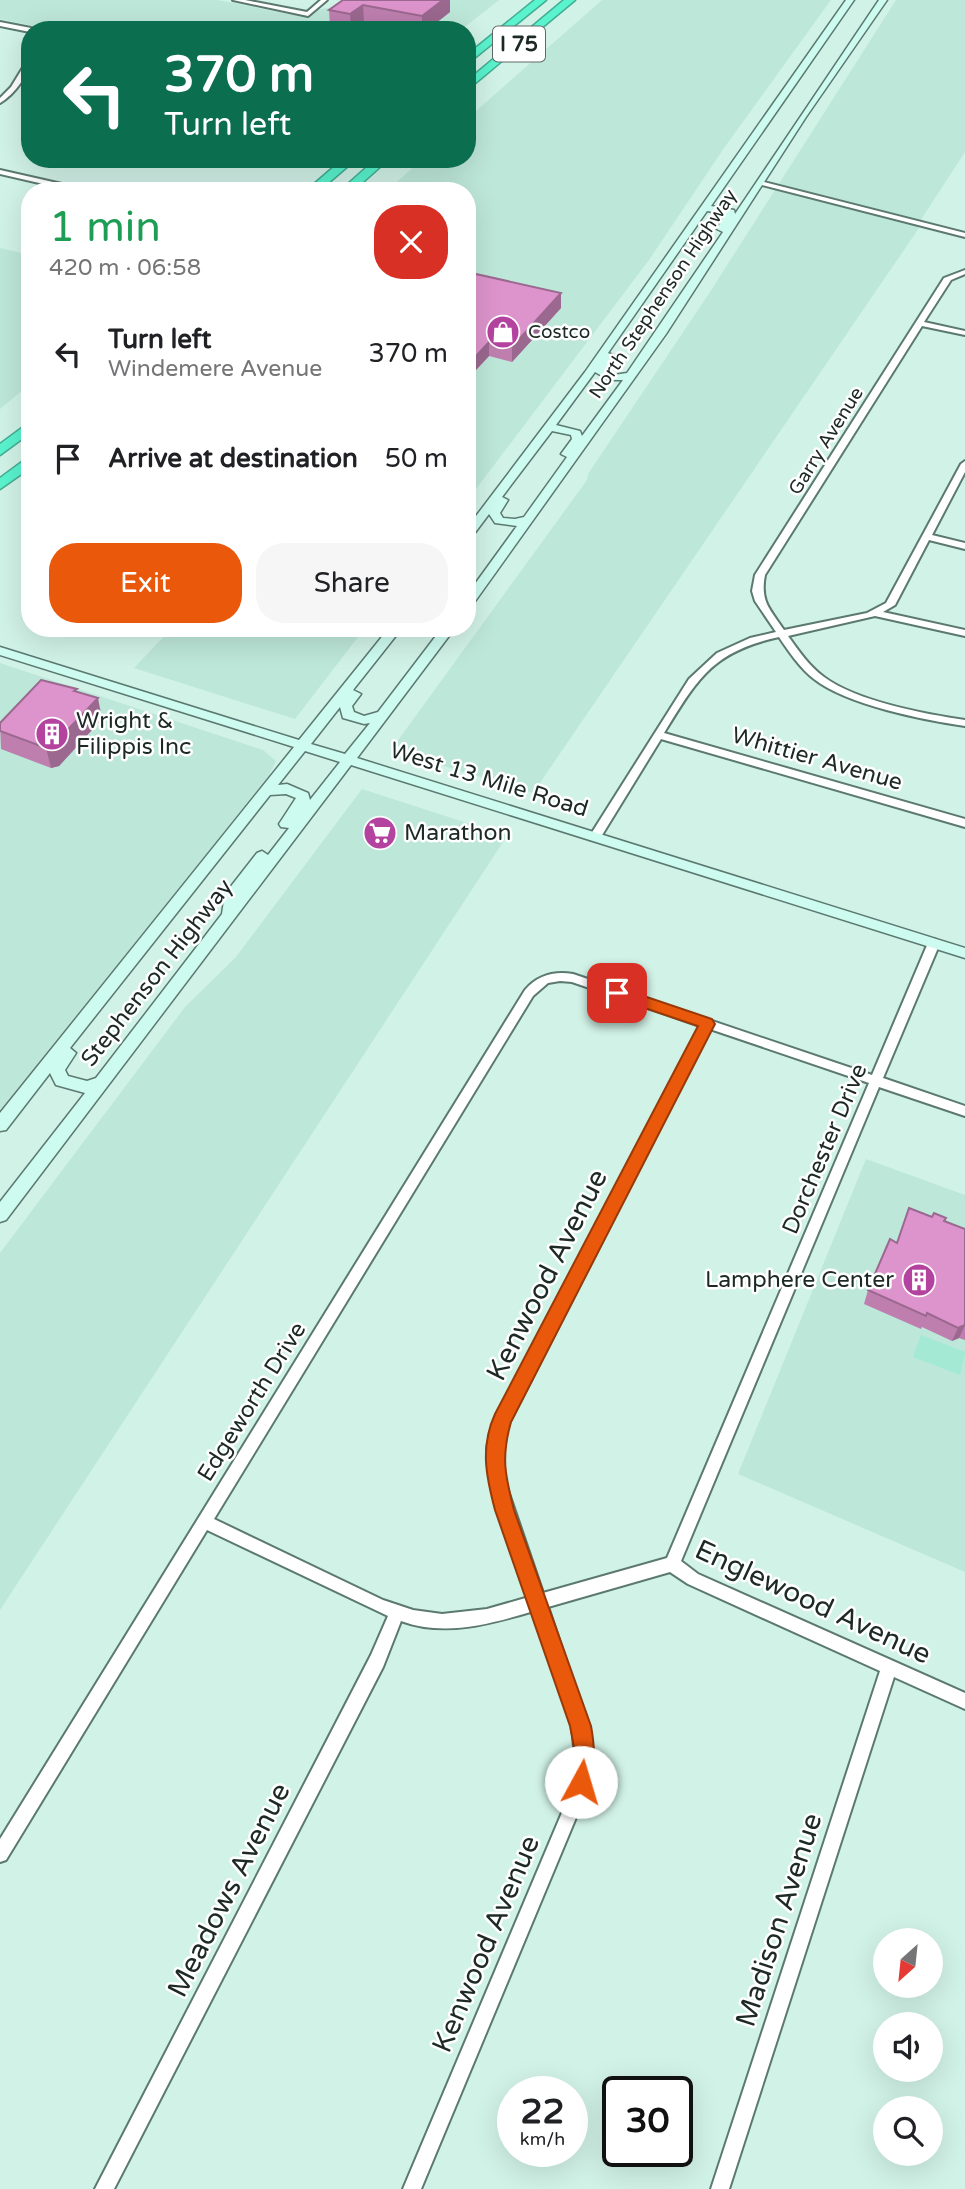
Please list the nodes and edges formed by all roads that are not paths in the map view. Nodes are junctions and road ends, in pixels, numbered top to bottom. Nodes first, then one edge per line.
1 (236, 0) edge
2 (324, 0) edge
3 (541, 0) edge
4 (570, 0) edge
5 (850, 0) edge
6 (883, 0) edge
7 (834, 22) junction
8 (1, 25) edge
9 (21, 28) edge
10 (476, 54) edge
11 (839, 61) junction
12 (21, 78) edge
13 (476, 79) edge
14 (0, 101) edge
15 (769, 111) junction
16 (756, 131) junction
17 (773, 163) junction
18 (339, 168) edge
19 (373, 168) edge
20 (0, 172) edge
21 (44, 182) edge
22 (323, 182) edge
23 (356, 182) edge
24 (760, 183) junction
25 (705, 208) junction
26 (965, 235) edge
27 (705, 268) junction
28 (961, 272) edge
29 (631, 314) junction
30 (920, 323) junction
31 (965, 333) edge
32 (632, 376) junction
33 (550, 427) junction
34 (21, 434) edge
35 (0, 451) edge
36 (570, 464) junction
37 (965, 465) edge
38 (21, 468) edge
39 (0, 485) edge
40 (505, 485) junction
41 (531, 518) junction
42 (476, 524) edge
43 (928, 537) junction
44 (965, 546) edge
45 (476, 592) edge
46 (875, 613) junction
47 (783, 633) junction
48 (965, 633) edge
49 (391, 637) edge
50 (396, 637) edge
51 (431, 637) edge
52 (442, 637) edge
53 (0, 651) edge
54 (404, 687) junction
55 (385, 714) junction
56 (965, 723) edge
57 (658, 735) junction
58 (303, 745) junction
59 (350, 760) junction
60 (267, 791) junction
61 (965, 823) edge
62 (595, 837) junction
63 (192, 886) junction
64 (228, 917) junction
65 (934, 943) junction
66 (965, 953) edge
67 (707, 1024) junction
68 (877, 1081) junction
69 (102, 1082) junction
70 (965, 1111) edge
71 (0, 1125) edge
72 (0, 1215) edge
73 (205, 1522) junction
74 (672, 1564) junction
75 (538, 1600) junction
76 (397, 1613) junction
77 (889, 1667) junction
78 (965, 1701) edge
79 (0, 1854) edge
80 (104, 2189) edge
81 (412, 2189) edge
82 (720, 2189) edge

1 - 2 street
3 - 10 highway, I 75
4 - 13 highway, I 75
5 - 7 main road, North Stephenson Highway
6 - 11 main road, North Stephenson Highway
7 - 11 main road
7 - 15 main road, North Stephenson Highway
8 - 9 street
11 - 17 main road, North Stephenson Highway
12 - 14 street
15 - 16 main road, North Stephenson Highway
15 - 17 main road
16 - 24 main road
16 - 25 main road, North Stephenson Highway
17 - 24 main road, North Stephenson Highway
18 - 22 highway
19 - 23 highway
20 - 21 street
24 - 26 street
24 - 27 main road, North Stephenson Highway
25 - 27 main road
25 - 29 main road, North Stephenson Highway
27 - 32 main road, North Stephenson Highway
28 - 30 street, Garry Avenue
29 - 32 main road
29 - 33 main road, North Stephenson Highway
30 - 31 street
30 - 47 street, Garry Avenue
32 - 36 main road, North Stephenson Highway
33 - 36 main road
33 - 40 main road, North Stephenson Highway
34 - 35 highway
36 - 41 main road, North Stephenson Highway
37 - 43 street
38 - 39 highway
40 - 41 main road
40 - 42 main road, North Stephenson Highway
41 - 45 main road, North Stephenson Highway
43 - 44 street
43 - 46 street
46 - 47 street
46 - 48 street
47 - 56 street, Garry Avenue
47 - 57 street
49 - 58 main road
50 - 55 main road
51 - 54 main road
52 - 54 main road
53 - 58 main road, West 13 Mile Road
54 - 55 main road
55 - 59 main road
57 - 61 street, Whittier Avenue
57 - 62 street
58 - 59 main road, West 13 Mile Road
58 - 60 main road, Stephenson Highway
59 - 62 main road, West 13 Mile Road
59 - 64 main road, Stephenson Highway
60 - 63 main road, Stephenson Highway
60 - 64 main road
62 - 65 main road, West 13 Mile Road
63 - 69 main road
63 - 71 main road, Stephenson Highway
64 - 69 main road, Stephenson Highway
65 - 66 main road, West 13 Mile Road
65 - 68 street, Dorchester Drive
67 - 68 street
67 - 73 street, Edgeworth Drive
67 - 75 street, Kenwood Avenue
68 - 70 street
68 - 74 street, Dorchester Drive
69 - 72 main road, Stephenson Highway
73 - 76 street, Englewood Avenue
73 - 79 street, Edgeworth Drive
74 - 75 street, Englewood Avenue
74 - 77 street, Englewood Avenue
75 - 76 street, Englewood Avenue
75 - 81 street, Kenwood Avenue
76 - 80 street, Meadows Avenue
77 - 78 street, Englewood Avenue
77 - 82 street, Madison Avenue

